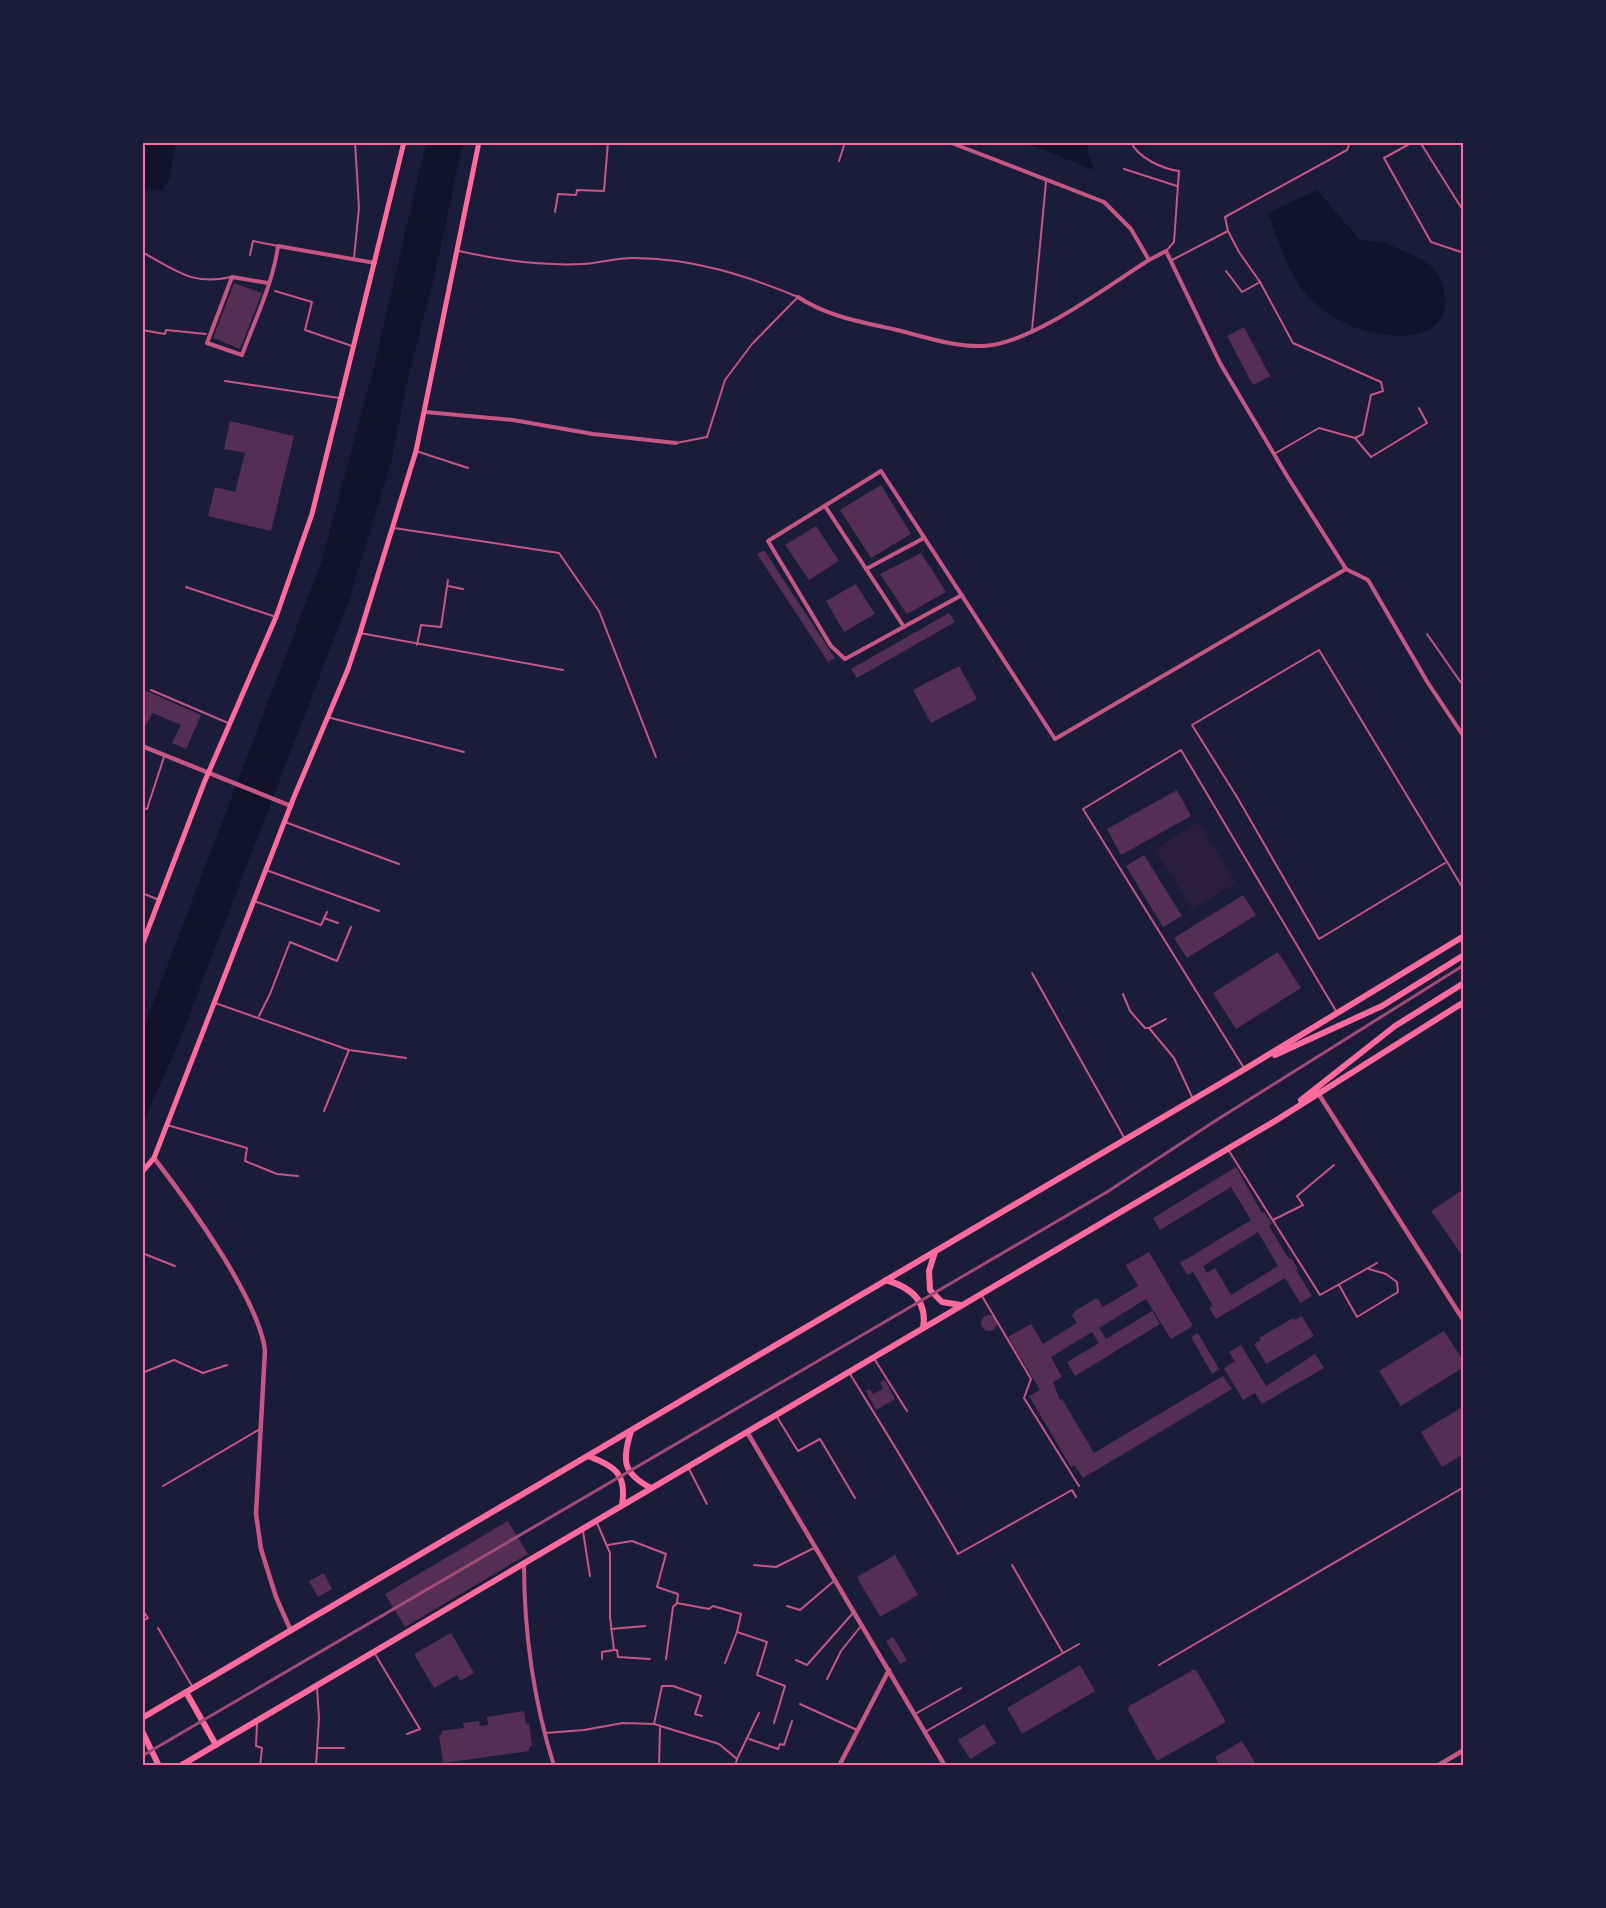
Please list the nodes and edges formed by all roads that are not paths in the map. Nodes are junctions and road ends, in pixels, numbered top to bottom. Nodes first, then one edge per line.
1 (355, 142) edge
2 (404, 142) edge
3 (479, 142) edge
4 (608, 142) edge
5 (845, 142) edge
6 (949, 142) edge
7 (1131, 142) edge
8 (1350, 142) edge
9 (1413, 142) edge
10 (1420, 142) edge
11 (839, 161) dead end
12 (1124, 169) dead end
13 (1046, 182) junction
14 (1177, 186) junction
15 (555, 212) dead end
16 (1464, 212) edge
17 (1228, 231) junction
18 (278, 246) junction
19 (458, 250) junction
20 (1166, 251) junction
21 (142, 252) edge
22 (1464, 253) edge
23 (250, 255) dead end
24 (354, 258) junction
25 (1149, 260) junction
26 (1170, 261) junction
27 (375, 263) junction
28 (1226, 271) dead end
29 (232, 277) junction
30 (1260, 282) junction
31 (268, 283) junction
32 (275, 291) dead end
33 (798, 297) junction
34 (142, 330) edge
35 (1032, 330) junction
36 (206, 334) dead end
37 (355, 347) junction
38 (225, 381) dead end
39 (342, 399) junction
40 (1419, 408) dead end
41 (425, 412) junction
42 (1355, 438) junction
43 (676, 443) joint
44 (416, 451) junction
45 (1274, 454) junction
46 (468, 468) dead end
47 (825, 506) junction
48 (392, 528) junction
49 (924, 538) junction
50 (866, 569) junction
51 (1346, 569) junction
52 (448, 580) dead end
53 (448, 586) junction
54 (186, 587) dead end
55 (463, 588) dead end
56 (962, 595) junction
57 (276, 617) junction
58 (904, 627) junction
59 (360, 633) junction
60 (1426, 634) dead end
61 (417, 645) junction
62 (563, 670) dead end
63 (1464, 687) edge
64 (151, 690) dead end
65 (327, 717) junction
66 (230, 724) junction
67 (1464, 737) edge
68 (142, 746) edge
69 (464, 752) dead end
70 (165, 754) junction
71 (656, 756) dead end
72 (209, 771) junction
73 (291, 806) junction
74 (142, 808) edge
75 (285, 822) junction
76 (1445, 862) junction
77 (399, 864) dead end
78 (266, 870) junction
79 (1464, 890) edge
80 (142, 894) edge
81 (159, 900) junction
82 (254, 901) junction
83 (380, 911) dead end
84 (327, 912) dead end
85 (324, 918) junction
86 (338, 923) dead end
87 (351, 927) dead end
88 (1464, 936) edge
89 (142, 945) edge
90 (1464, 955) edge
91 (1032, 973) dead end
92 (1464, 983) edge
93 (1123, 994) dead end
94 (1464, 1002) edge
95 (215, 1003) junction
96 (1337, 1014) junction
97 (258, 1017) junction
98 (1166, 1019) dead end
99 (1149, 1028) junction
100 (350, 1050) junction
101 (406, 1058) dead end
102 (1245, 1069) junction
103 (1318, 1094) junction
104 (1193, 1099) junction
105 (324, 1111) dead end
106 (1275, 1121) junction
107 (167, 1125) junction
108 (1125, 1139) junction
109 (1228, 1149) junction
110 (154, 1158) junction
111 (1334, 1166) dead end
112 (142, 1172) edge
113 (298, 1176) dead end
114 (1273, 1220) junction
115 (936, 1251) junction
116 (142, 1253) edge
117 (1377, 1263) dead end
118 (175, 1266) dead end
119 (1366, 1269) junction
120 (886, 1280) junction
121 (1339, 1285) junction
122 (981, 1294) junction
123 (962, 1305) junction
124 (1464, 1321) edge
125 (923, 1328) junction
126 (873, 1357) junction
127 (227, 1365) dead end
128 (849, 1372) junction
129 (142, 1373) edge
130 (908, 1411) dead end
131 (776, 1415) junction
132 (260, 1429) junction
133 (632, 1430) junction
134 (747, 1432) junction
135 (588, 1456) junction
136 (688, 1467) junction
137 (164, 1486) dead end
138 (1079, 1486) dead end
139 (1464, 1487) edge
140 (651, 1488) junction
141 (1077, 1497) dead end
142 (855, 1498) dead end
143 (707, 1504) dead end
144 (622, 1505) junction
145 (596, 1521) junction
146 (582, 1529) junction
147 (608, 1545) junction
148 (816, 1547) junction
149 (524, 1563) junction
150 (754, 1565) dead end
151 (1012, 1565) dead end
152 (590, 1576) dead end
153 (836, 1580) junction
154 (677, 1603) junction
155 (787, 1606) dead end
156 (142, 1609) edge
157 (855, 1611) junction
158 (142, 1621) edge
159 (863, 1624) junction
160 (645, 1626) dead end
161 (158, 1628) dead end
162 (611, 1629) junction
163 (291, 1631) junction
164 (737, 1632) junction
165 (1079, 1644) dead end
166 (614, 1650) junction
167 (374, 1652) junction
168 (1063, 1653) junction
169 (602, 1659) dead end
170 (650, 1659) dead end
171 (666, 1659) dead end
172 (796, 1660) dead end
173 (725, 1663) dead end
174 (1159, 1665) dead end
175 (890, 1670) junction
176 (827, 1679) dead end
177 (316, 1685) junction
178 (194, 1688) junction
179 (961, 1688) dead end
180 (186, 1692) junction
181 (800, 1704) dead end
182 (759, 1713) dead end
183 (915, 1714) junction
184 (702, 1716) dead end
185 (142, 1718) edge
186 (258, 1720) junction
187 (792, 1721) dead end
188 (774, 1723) dead end
189 (654, 1724) junction
190 (660, 1728) junction
191 (857, 1730) junction
192 (142, 1731) edge
193 (926, 1732) junction
194 (545, 1733) junction
195 (407, 1734) dead end
196 (749, 1738) junction
197 (216, 1744) junction
198 (318, 1748) junction
199 (344, 1748) dead end
200 (1464, 1750) edge
201 (737, 1759) junction
202 (159, 1766) edge
203 (180, 1766) edge
204 (260, 1766) edge
205 (316, 1766) edge
206 (554, 1766) edge
207 (659, 1766) edge
208 (735, 1766) edge
209 (840, 1766) edge
210 (945, 1766) edge
211 (1437, 1766) edge

1 - 24 lane
2 - 27 main road
3 - 19 main road
4 - 15 lane
5 - 11 lane
6 - 13 street
7 - 14 lane
8 - 17 lane
9 - 22 lane
10 - 16 lane
12 - 14 lane
13 - 25 street
13 - 35 lane
14 - 20 lane
17 - 26 lane
17 - 30 lane
18 - 23 lane
18 - 24 street
18 - 31 street
19 - 33 lane
19 - 41 main road
20 - 25 street
20 - 26 street
21 - 29 lane
24 - 27 street
25 - 35 street
26 - 45 street
27 - 37 main road
28 - 30 lane
29 - 31 street
29 - 31 street
30 - 42 lane
32 - 37 lane
33 - 35 street
33 - 43 lane
34 - 36 lane
37 - 39 main road
38 - 39 lane
39 - 57 main road
40 - 42 lane
41 - 43 street
41 - 44 main road
42 - 45 lane
44 - 46 lane
44 - 48 main road
45 - 51 street
47 - 49 street
47 - 50 street
47 - 58 street
48 - 59 main road
48 - 71 lane
49 - 50 street
49 - 56 street
50 - 58 street
51 - 56 street
51 - 67 street
52 - 53 lane
53 - 55 lane
53 - 61 lane
54 - 57 lane
56 - 58 street
57 - 66 main road
59 - 61 lane
59 - 65 main road
60 - 63 lane
61 - 62 lane
64 - 66 lane
65 - 69 lane
65 - 73 main road
66 - 72 main road
68 - 70 street
70 - 72 street
70 - 74 lane
72 - 73 street
72 - 81 main road
73 - 75 main road
75 - 77 lane
75 - 78 main road
76 - 76 lane
76 - 79 lane
78 - 82 main road
78 - 83 lane
80 - 81 lane
81 - 89 main road
82 - 85 lane
82 - 95 main road
84 - 85 lane
85 - 86 lane
87 - 97 lane
88 - 96 main road
90 - 102 main road
91 - 108 lane
92 - 106 main road
93 - 99 lane
94 - 103 main road
95 - 97 lane
95 - 107 main road
96 - 102 main road
96 - 102 lane
97 - 100 lane
98 - 99 lane
99 - 104 lane
100 - 101 lane
100 - 105 lane
102 - 104 main road
103 - 106 main road
103 - 124 street
104 - 108 main road
106 - 109 main road
107 - 110 main road
107 - 113 lane
108 - 115 main road
109 - 114 lane
109 - 122 main road
110 - 112 main road
110 - 132 street
111 - 114 lane
114 - 121 lane
115 - 120 main road
115 - 123 main road
116 - 118 lane
117 - 119 lane
119 - 121 lane
119 - 121 lane
120 - 125 main road
120 - 133 main road
122 - 123 main road
122 - 138 lane
123 - 125 main road
125 - 126 main road
126 - 128 main road
126 - 130 lane
127 - 129 lane
128 - 131 main road
128 - 141 lane
131 - 134 main road
131 - 142 lane
132 - 137 lane
132 - 163 street
133 - 135 main road
133 - 140 main road
134 - 136 main road
134 - 148 street
135 - 144 main road
135 - 163 main road
136 - 140 main road
136 - 143 lane
139 - 174 lane
140 - 144 main road
144 - 145 main road
145 - 146 main road
145 - 147 lane
146 - 149 main road
146 - 152 lane
147 - 154 lane
147 - 162 lane
148 - 150 lane
148 - 153 street
149 - 167 main road
149 - 194 street
151 - 168 lane
153 - 155 lane
153 - 157 street
154 - 164 lane
154 - 171 lane
156 - 158 lane
157 - 159 street
157 - 172 lane
159 - 175 street
159 - 176 lane
160 - 162 lane
161 - 178 lane
162 - 166 lane
163 - 178 main road
164 - 173 lane
164 - 188 lane
165 - 168 lane
166 - 169 lane
166 - 170 lane
167 - 177 main road
167 - 195 lane
168 - 193 lane
175 - 183 street
175 - 191 street
177 - 186 main road
177 - 198 lane
178 - 180 main road
179 - 183 lane
180 - 185 main road
180 - 197 main road
181 - 191 lane
182 - 196 lane
183 - 193 street
184 - 189 lane
186 - 197 main road
186 - 204 lane
187 - 196 lane
189 - 190 lane
189 - 194 lane
190 - 201 lane
190 - 207 lane
191 - 209 street
192 - 202 main road
193 - 210 street
194 - 206 street
196 - 201 lane
197 - 203 main road
198 - 199 lane
198 - 205 lane
200 - 211 street
201 - 208 lane

